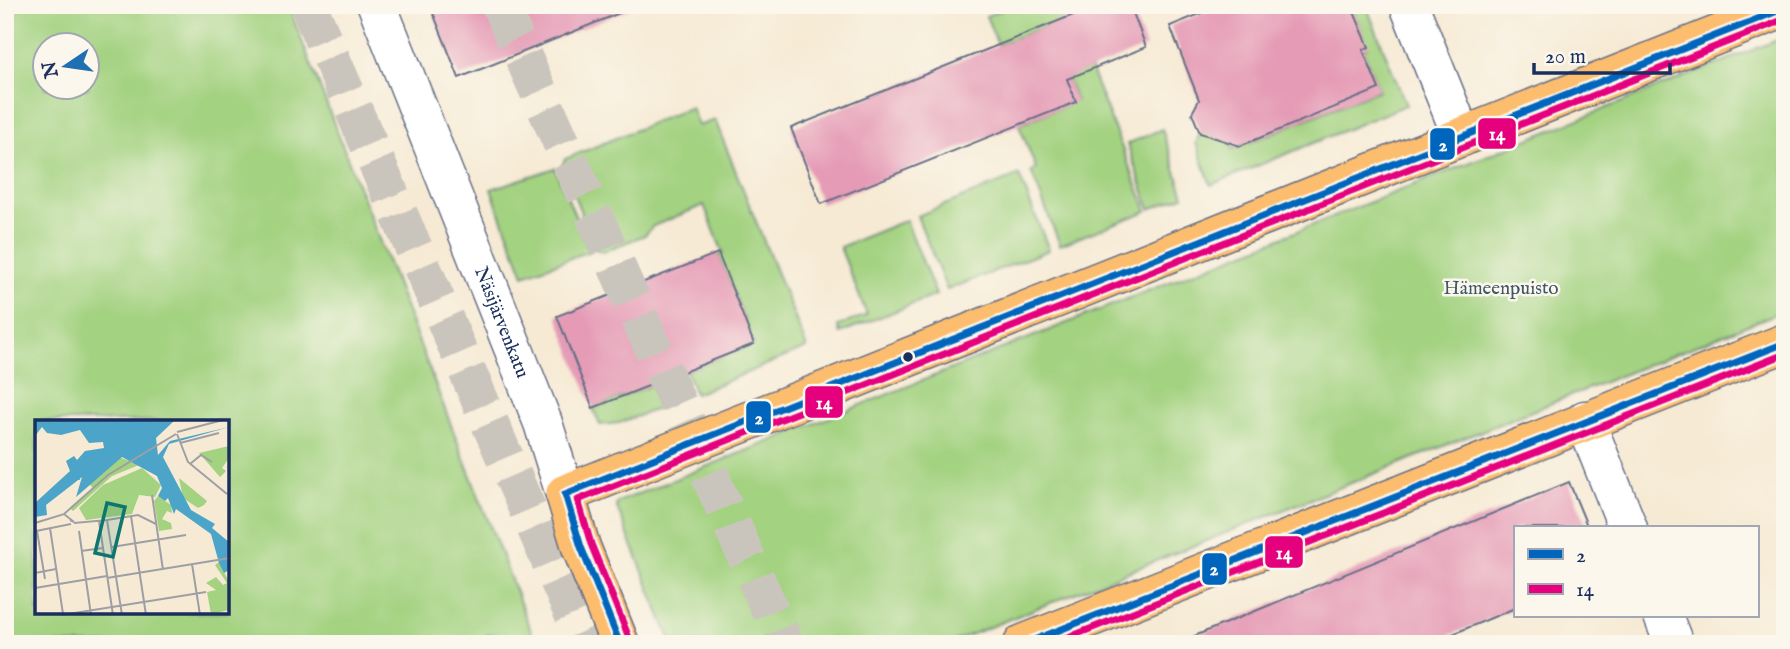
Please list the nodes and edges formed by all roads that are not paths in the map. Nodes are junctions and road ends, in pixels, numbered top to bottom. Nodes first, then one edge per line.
1 (377, 5) edge
2 (1409, 5) edge
3 (1785, 8) edge
4 (1462, 137) junction
5 (1785, 343) edge
6 (1585, 420) junction
7 (565, 494) junction
8 (1627, 526) edge
9 (1663, 618) edge
10 (620, 644) edge
11 (1023, 644) edge
12 (1674, 644) edge

1 - 7 street, Näsijärvenkatu
2 - 4 street
3 - 4 main road
4 - 7 main road
5 - 6 main road
6 - 8 street
6 - 11 main road
7 - 10 main road, Näsijärvenkatu
9 - 12 street

